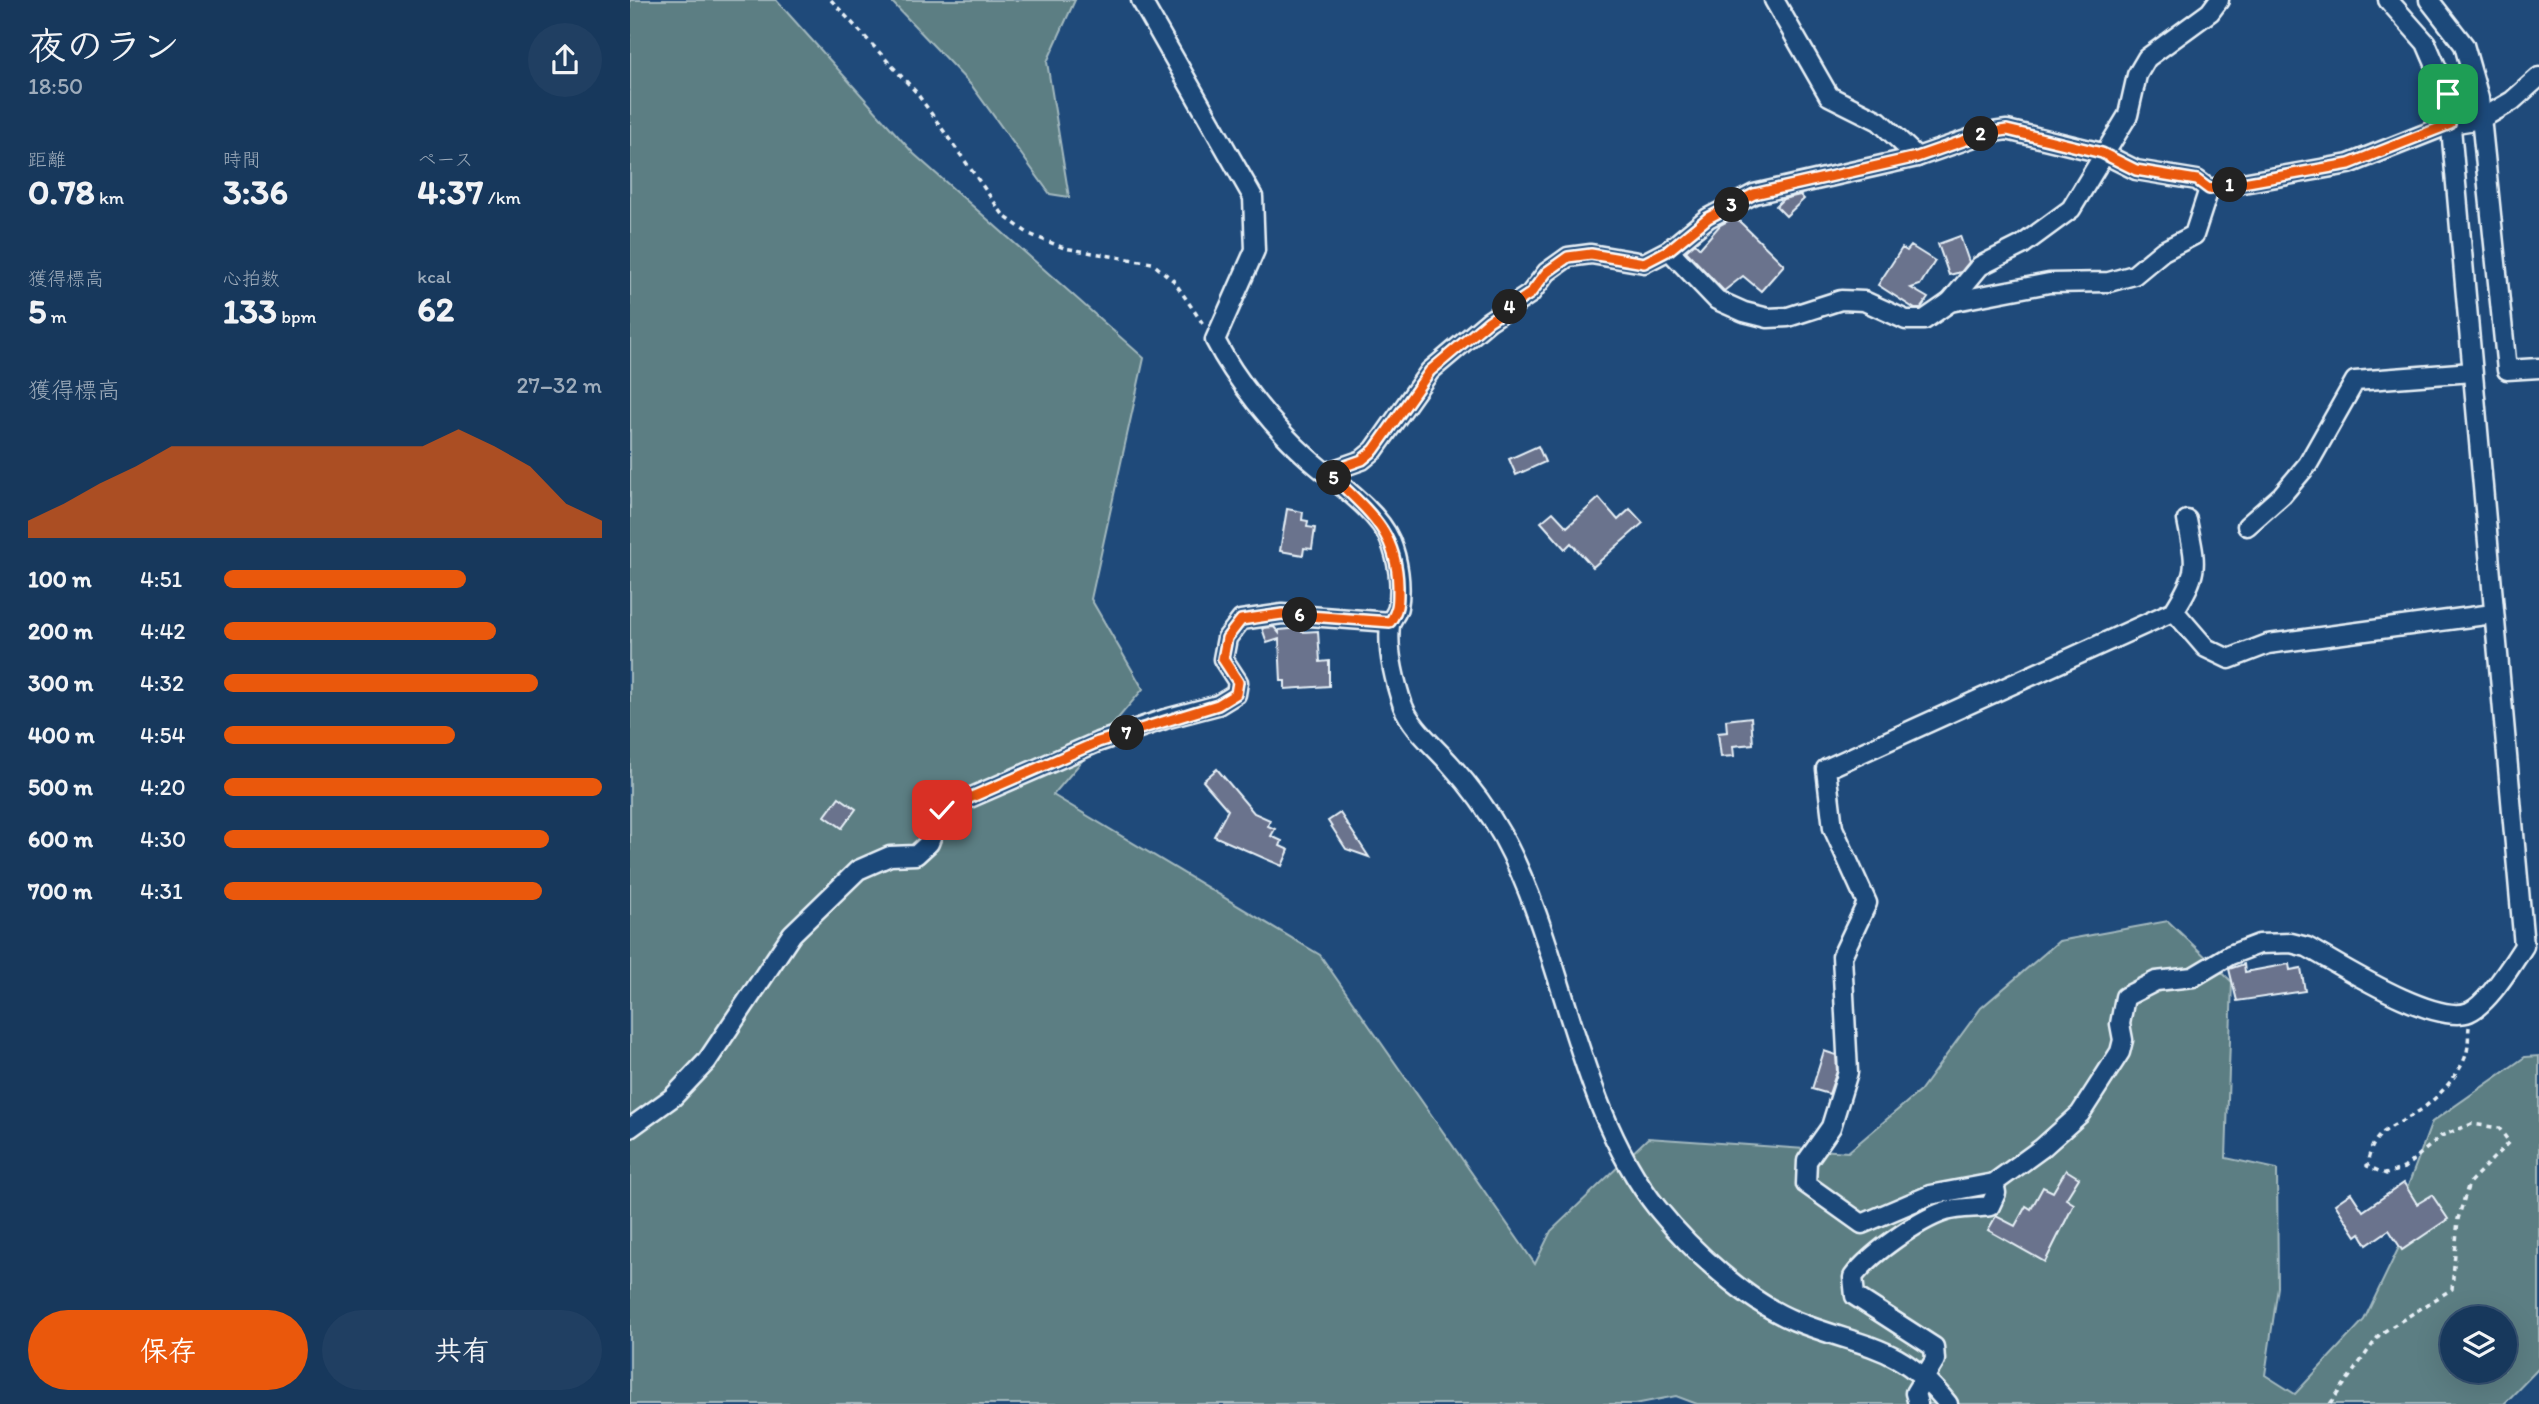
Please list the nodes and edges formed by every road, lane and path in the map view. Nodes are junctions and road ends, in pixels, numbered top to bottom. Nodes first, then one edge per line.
1 (831, 0) edge
2 (1141, 0) edge
3 (1774, 0) edge
4 (2219, 0) edge
5 (2388, 0) edge
6 (2429, 0) edge
7 (2539, 76) edge
8 (2481, 119) junction
9 (2450, 124) junction
10 (2102, 153) junction
11 (1917, 157) junction
12 (2209, 189) junction
13 (1669, 250) junction
14 (1950, 302) junction
15 (1215, 340) junction
16 (2539, 368) edge
17 (2472, 372) junction
18 (1328, 472) junction
19 (2187, 520) dead end
20 (2247, 526) dead end
21 (2174, 611) junction
22 (2493, 614) junction
23 (1390, 622) junction
24 (2471, 1011) junction
25 (630, 1128) edge
26 (1994, 1183) junction
27 (1925, 1377) junction
28 (1918, 1404) edge
29 (1948, 1404) edge
30 (2330, 1404) edge

1 - 15 path
2 - 15 street
3 - 11 street
4 - 10 street
5 - 9 street
6 - 8 street
7 - 8 street
8 - 9 street
8 - 16 street
9 - 12 street
9 - 17 street
10 - 11 street
10 - 12 street
10 - 14 street
11 - 13 street
12 - 14 street
13 - 14 street
13 - 18 street
15 - 18 street
17 - 20 street
17 - 22 street
18 - 23 street
19 - 21 street
21 - 22 street
21 - 26 street
22 - 24 street
23 - 25 street
23 - 27 street
24 - 26 street
24 - 30 path
26 - 27 street
27 - 28 street
27 - 29 street

